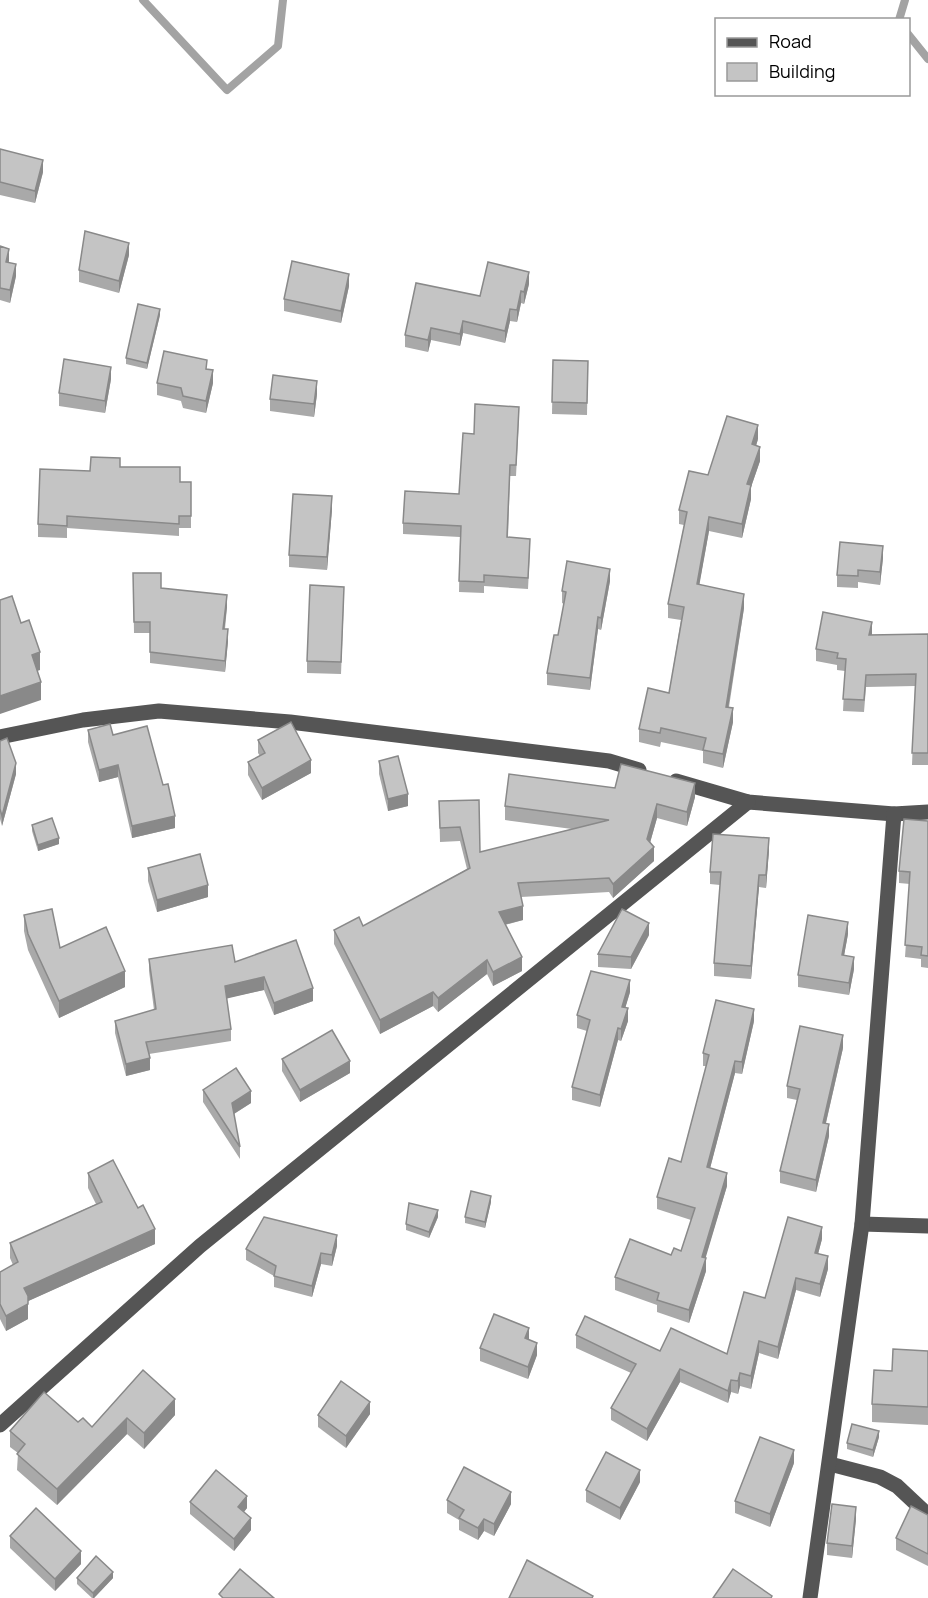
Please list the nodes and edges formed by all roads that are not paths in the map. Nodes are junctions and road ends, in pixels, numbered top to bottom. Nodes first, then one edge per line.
1 (0, 737) edge
2 (748, 802) junction
3 (928, 812) edge
4 (894, 814) junction
5 (862, 1224) junction
6 (928, 1226) edge
7 (0, 1425) edge
8 (830, 1464) junction
9 (928, 1515) edge
10 (810, 1598) edge

1 - 2 street
2 - 4 street
2 - 7 street
3 - 4 street
4 - 5 street
5 - 6 street
5 - 8 street
8 - 9 street
8 - 10 street

